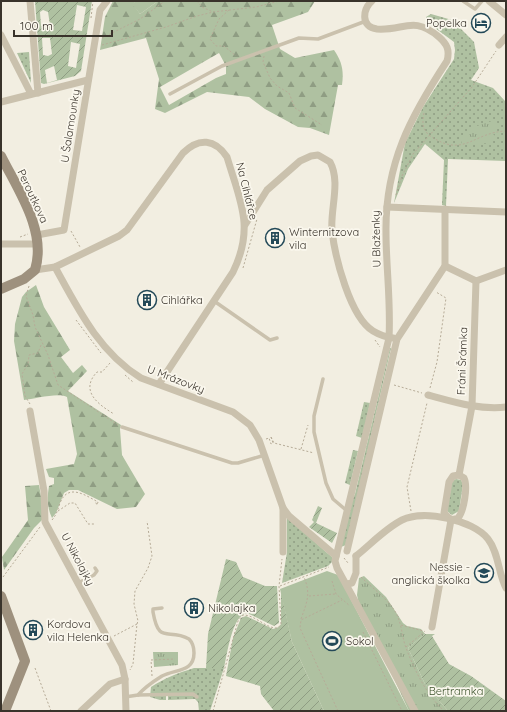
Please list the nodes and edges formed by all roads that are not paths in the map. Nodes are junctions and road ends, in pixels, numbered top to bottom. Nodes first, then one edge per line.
1 (30, 1) edge
2 (99, 1) edge
3 (107, 1) edge
4 (372, 1) edge
5 (463, 1) edge
6 (482, 1) edge
7 (489, 1) edge
8 (100, 10) junction
9 (506, 15) edge
10 (366, 21) junction
11 (1, 35) edge
12 (506, 37) edge
13 (499, 45) road end
14 (88, 80) junction
15 (35, 94) junction
16 (170, 94) dead end
17 (1, 102) edge
18 (1, 156) edge
19 (387, 207) junction
20 (445, 209) junction
21 (506, 212) edge
22 (245, 225) junction
23 (34, 238) junction
24 (1, 244) edge
25 (444, 266) junction
26 (55, 267) junction
27 (35, 270) junction
28 (506, 270) edge
29 (476, 281) junction
30 (1, 290) edge
31 (214, 301) junction
32 (278, 338) dead end
33 (388, 338) junction
34 (397, 340) junction
35 (323, 379) dead end
36 (159, 384) junction
37 (428, 395) road end
38 (472, 406) junction
39 (506, 408) edge
40 (30, 412) road end
41 (122, 428) road end
42 (265, 455) junction
43 (459, 475) junction
44 (284, 508) junction
45 (346, 510) junction
46 (451, 520) junction
47 (283, 552) road end
48 (342, 555) junction
49 (356, 556) junction
50 (95, 568) dead end
51 (78, 583) junction
52 (347, 584) junction
53 (506, 588) edge
54 (1, 596) edge
55 (162, 608) dead end
56 (432, 627) road end
57 (125, 679) junction
58 (138, 696) junction
59 (197, 697) dead end
60 (125, 698) junction
61 (5, 711) edge
62 (81, 711) edge
63 (126, 711) edge
64 (414, 711) edge

1 - 15 street
2 - 8 street
3 - 8 street, U Šalamounky
4 - 10 street
5 - 6 lane
7 - 9 street
8 - 14 street, U Šalamounky
10 - 16 lane
10 - 19 street, U Blaženky
11 - 15 street
12 - 13 street
14 - 15 street
14 - 23 street, U Šalamounky
15 - 17 street
18 - 23 street, Peroutkova
19 - 20 street
19 - 33 street, U Blaženky
20 - 21 street
20 - 25 street
22 - 26 street, Na Cihlářce
22 - 31 street, Na Cihlářce
22 - 33 street
23 - 24 street
23 - 27 street
25 - 29 street
25 - 34 street
26 - 27 street, Na Cihlářce
26 - 36 street, U Mrázovky
27 - 30 street
28 - 29 street
29 - 38 street, Fráni Šrámka
31 - 32 lane
31 - 36 street, Na Cihlářce
33 - 34 street
33 - 45 street, U Blaženky
34 - 48 street
35 - 45 lane
36 - 42 street, U Mrázovky
37 - 38 street
38 - 39 street
38 - 43 street, Fráni Šrámka
40 - 51 street, U Nikolajky
41 - 42 lane
42 - 44 street, U Mrázovky
43 - 46 street, Fráni Šrámka
43 - 46 street, Fráni Šrámka
44 - 47 street, U Mrázovky
44 - 48 street, U Mrázovky
45 - 48 street, U Blaženky
46 - 49 street
46 - 53 street
46 - 56 street, Fráni Šrámka
48 - 49 street, U Mrázovky
48 - 52 street
49 - 52 street
50 - 51 lane
51 - 57 street, U Nikolajky
52 - 64 street
54 - 61 street
55 - 58 lane
57 - 60 street, U Nikolajky
57 - 62 street
58 - 59 lane
58 - 60 lane
60 - 63 street, U Nikolajky

